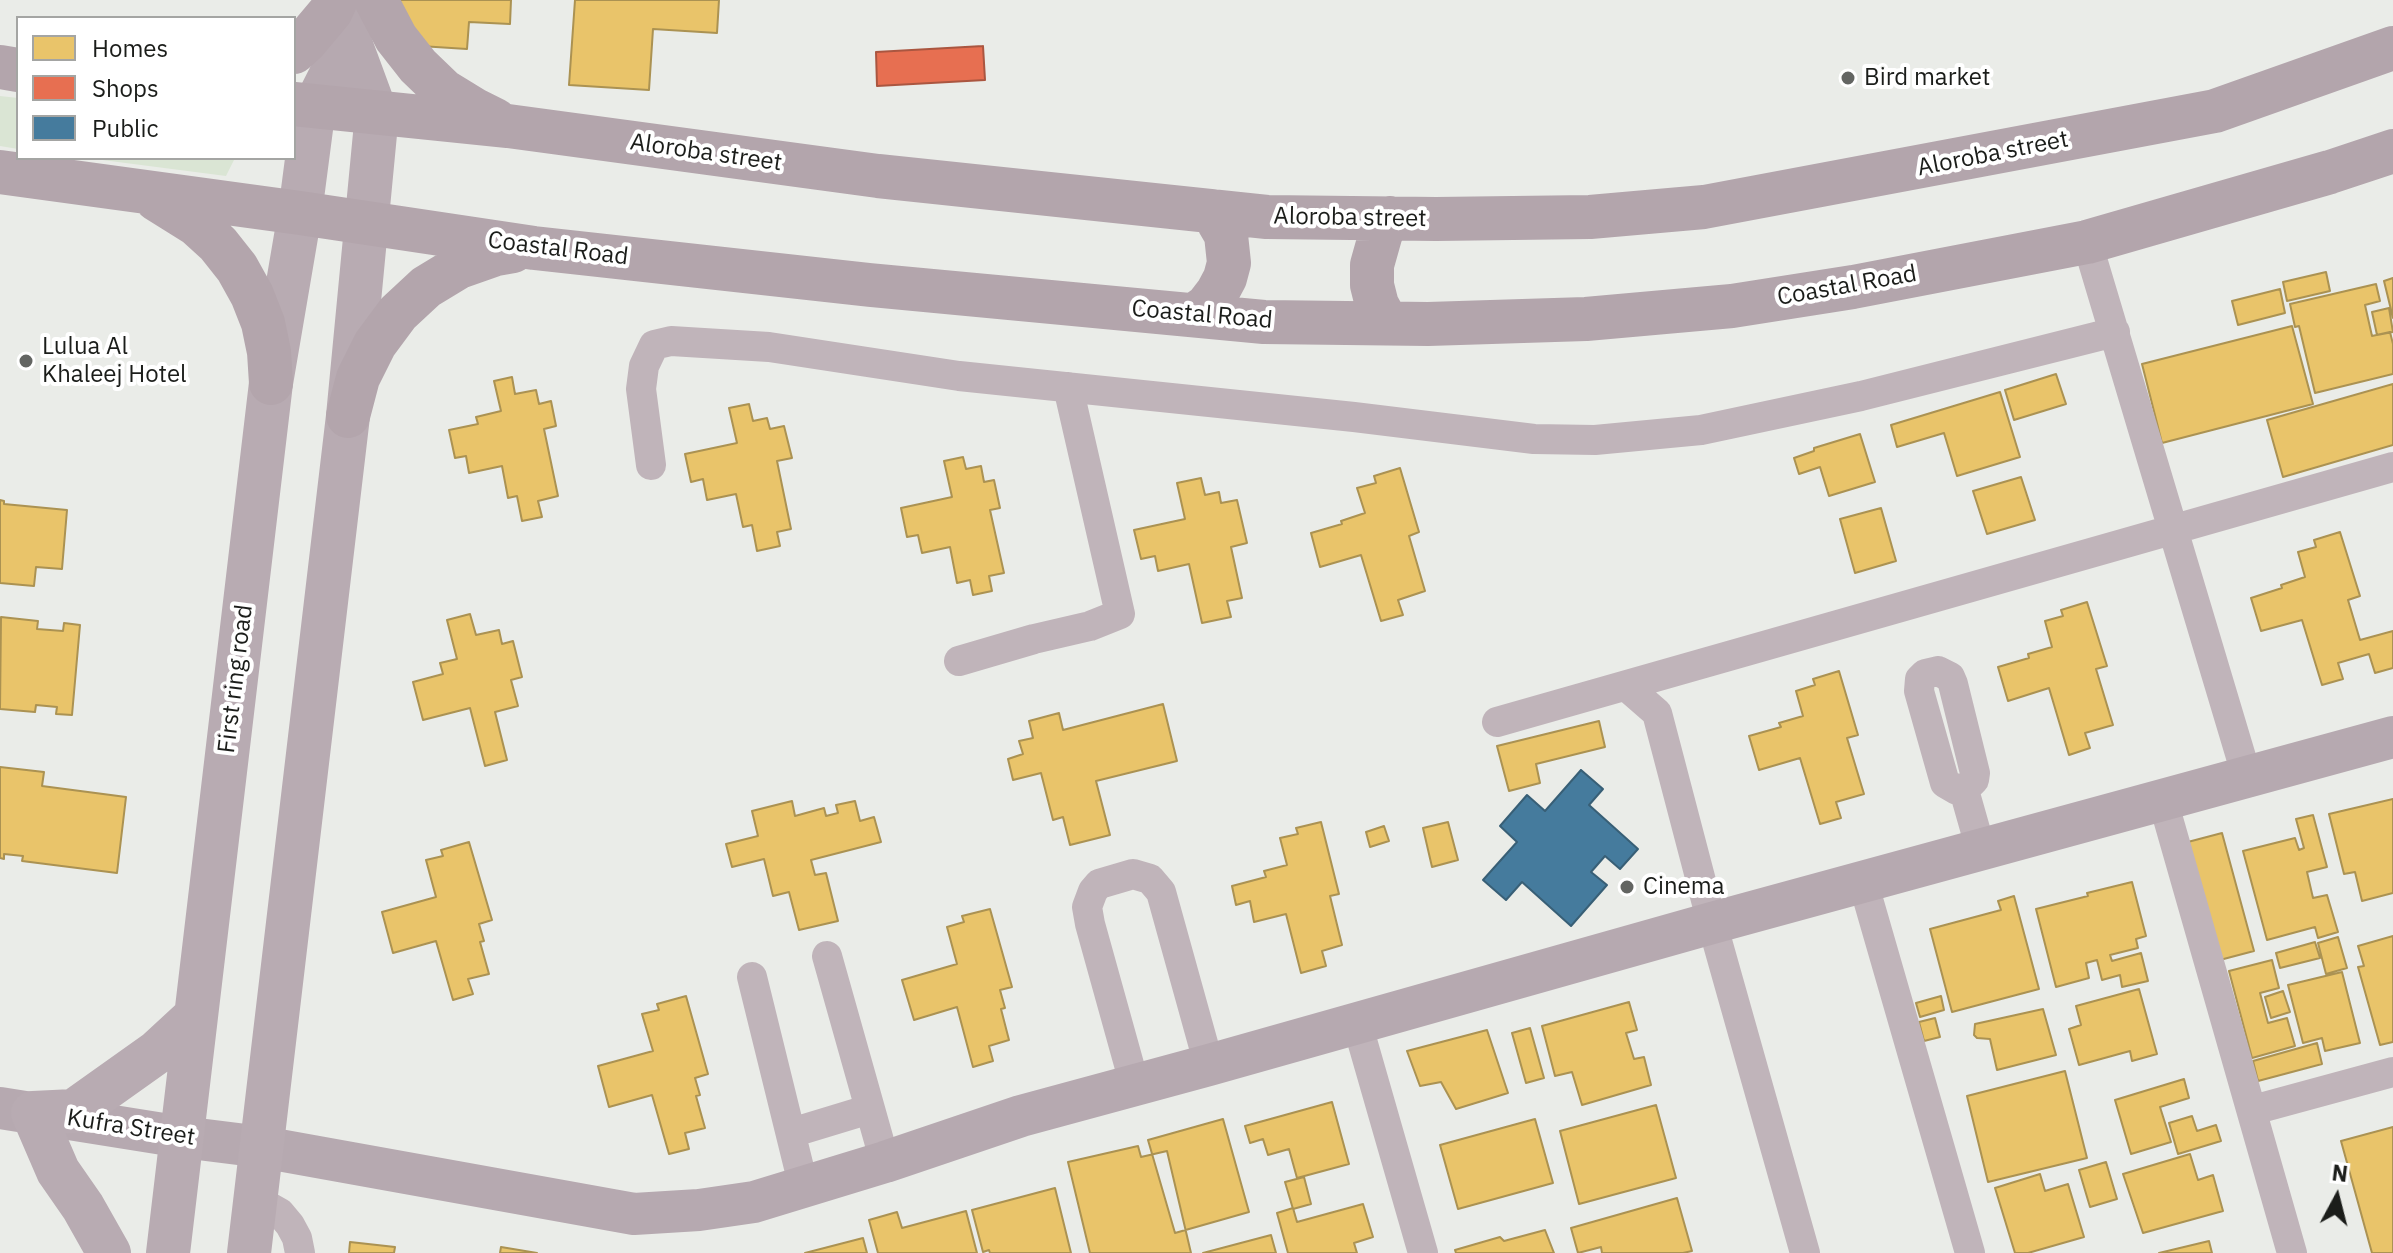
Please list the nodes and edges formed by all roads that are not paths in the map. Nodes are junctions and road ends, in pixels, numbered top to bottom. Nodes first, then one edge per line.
1 (376, 0) edge
2 (346, 12) edge
3 (2393, 48) edge
4 (296, 50) edge
5 (304, 105) edge
6 (377, 113) junction
7 (508, 126) junction
8 (2393, 151) edge
9 (0, 172) edge
10 (143, 192) junction
11 (1212, 211) junction
12 (300, 213) junction
13 (1390, 218) junction
14 (365, 223) junction
15 (2087, 242) junction
16 (534, 248) junction
17 (1194, 315) junction
18 (1387, 323) junction
19 (2115, 332) junction
20 (271, 383) junction
21 (1068, 387) junction
22 (348, 416) junction
23 (651, 465) dead end
24 (2393, 467) edge
25 (2174, 530) junction
26 (959, 661) dead end
27 (1626, 686) junction
28 (1497, 722) dead end
29 (2393, 737) edge
30 (2247, 777) junction
31 (1964, 790) dead end
32 (2163, 801) junction
33 (1981, 850) junction
34 (1863, 882) junction
35 (1712, 923) junction
36 (827, 956) dead end
37 (752, 977) dead end
38 (196, 1016) junction
39 (1357, 1023) junction
40 (1209, 1065) junction
41 (2393, 1072) edge
42 (1135, 1086) junction
43 (870, 1109) junction
44 (16, 1110) edge
45 (2253, 1110) junction
46 (791, 1133) junction
47 (182, 1137) junction
48 (262, 1147) junction
49 (885, 1162) junction
50 (804, 1188) junction
51 (257, 1200) junction
52 (109, 1253) edge
53 (168, 1253) edge
54 (249, 1253) edge
55 (300, 1253) edge
56 (1423, 1253) edge
57 (1805, 1253) edge
58 (1970, 1253) edge
59 (2292, 1253) edge

1 - 7 highway
2 - 4 highway
2 - 5 street
2 - 6 street
3 - 13 highway, Aloroba street
5 - 6 highway, Aloroba street
5 - 12 main road, First ring road
6 - 7 highway, Aloroba street
6 - 14 main road
7 - 11 highway, Aloroba street
8 - 15 highway, Coastal Road
9 - 10 highway, Coastal Road
10 - 12 highway, Coastal Road
10 - 20 highway
11 - 13 highway, Aloroba street
11 - 17 highway
12 - 14 highway, Coastal Road
12 - 20 main road, First ring road
13 - 18 highway
14 - 16 highway, Coastal Road
14 - 22 main road
15 - 18 highway, Coastal Road
15 - 19 street
16 - 17 highway, Coastal Road
16 - 22 highway
17 - 18 highway, Coastal Road
19 - 21 street
19 - 25 street
20 - 38 main road, First ring road
21 - 23 street
21 - 26 street
22 - 48 main road
24 - 25 street
25 - 27 street
25 - 30 street
27 - 28 street
27 - 35 street
29 - 30 street, Kufra Street
30 - 32 street, Kufra Street
31 - 33 street
32 - 33 street, Kufra Street
32 - 45 street
33 - 34 street, Kufra Street
34 - 35 street, Kufra Street
34 - 58 street
35 - 39 street, Kufra Street
35 - 57 street
36 - 43 street
37 - 46 street
38 - 44 main road
38 - 47 main road, First ring road
39 - 40 street, Kufra Street
39 - 56 street
40 - 42 street, Kufra Street
40 - 42 street
41 - 45 street
42 - 49 street, Kufra Street
43 - 46 street
43 - 49 street
44 - 47 street, Kufra Street
44 - 52 main road
45 - 59 street
46 - 50 street
47 - 48 street, Kufra Street
47 - 53 main road, First ring road
48 - 50 street, Kufra Street
48 - 51 main road
49 - 50 street, Kufra Street
51 - 54 main road
51 - 55 street

